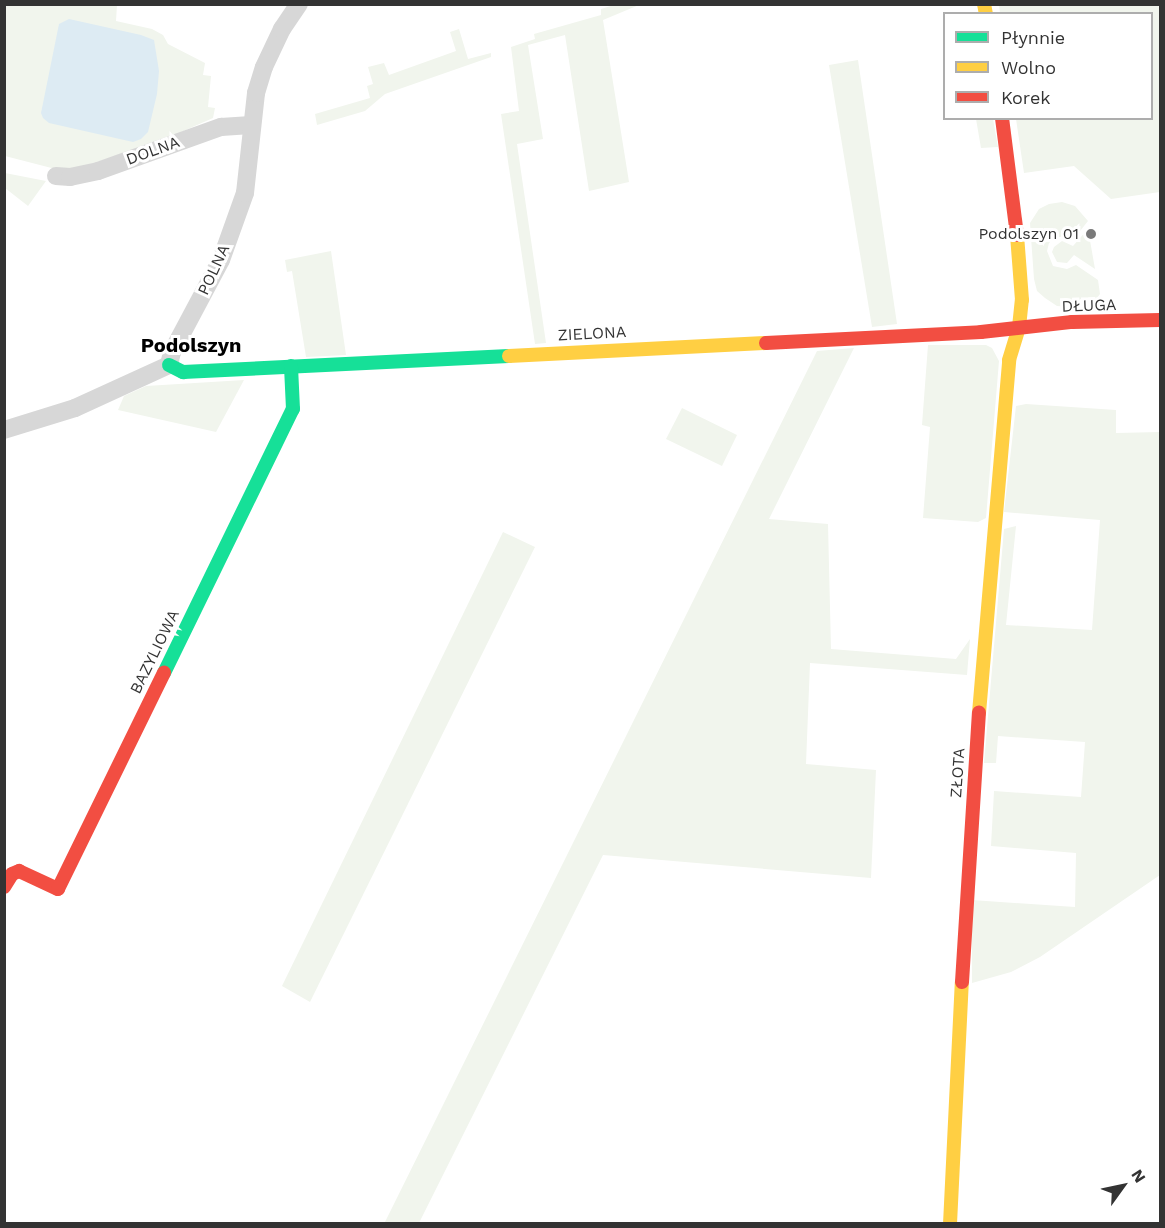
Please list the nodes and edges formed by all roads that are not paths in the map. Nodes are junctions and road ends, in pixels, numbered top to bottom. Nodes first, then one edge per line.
1 (299, 4) edge
2 (1002, 120) edge
3 (251, 125) junction
4 (56, 176) dead end
5 (1161, 320) edge
6 (1019, 327) junction
7 (169, 365) junction
8 (291, 366) junction
9 (4, 430) edge
10 (4, 887) edge
11 (950, 1224) edge

1 - 3 street, POLNA
2 - 6 street, ZŁOTA
3 - 4 street, DOLNA
3 - 7 street, POLNA
5 - 6 street, DŁUGA
6 - 8 street, ZIELONA
6 - 11 street, ZŁOTA
7 - 8 street, ZIELONA
7 - 9 street
8 - 10 street, BAZYLIOWA

